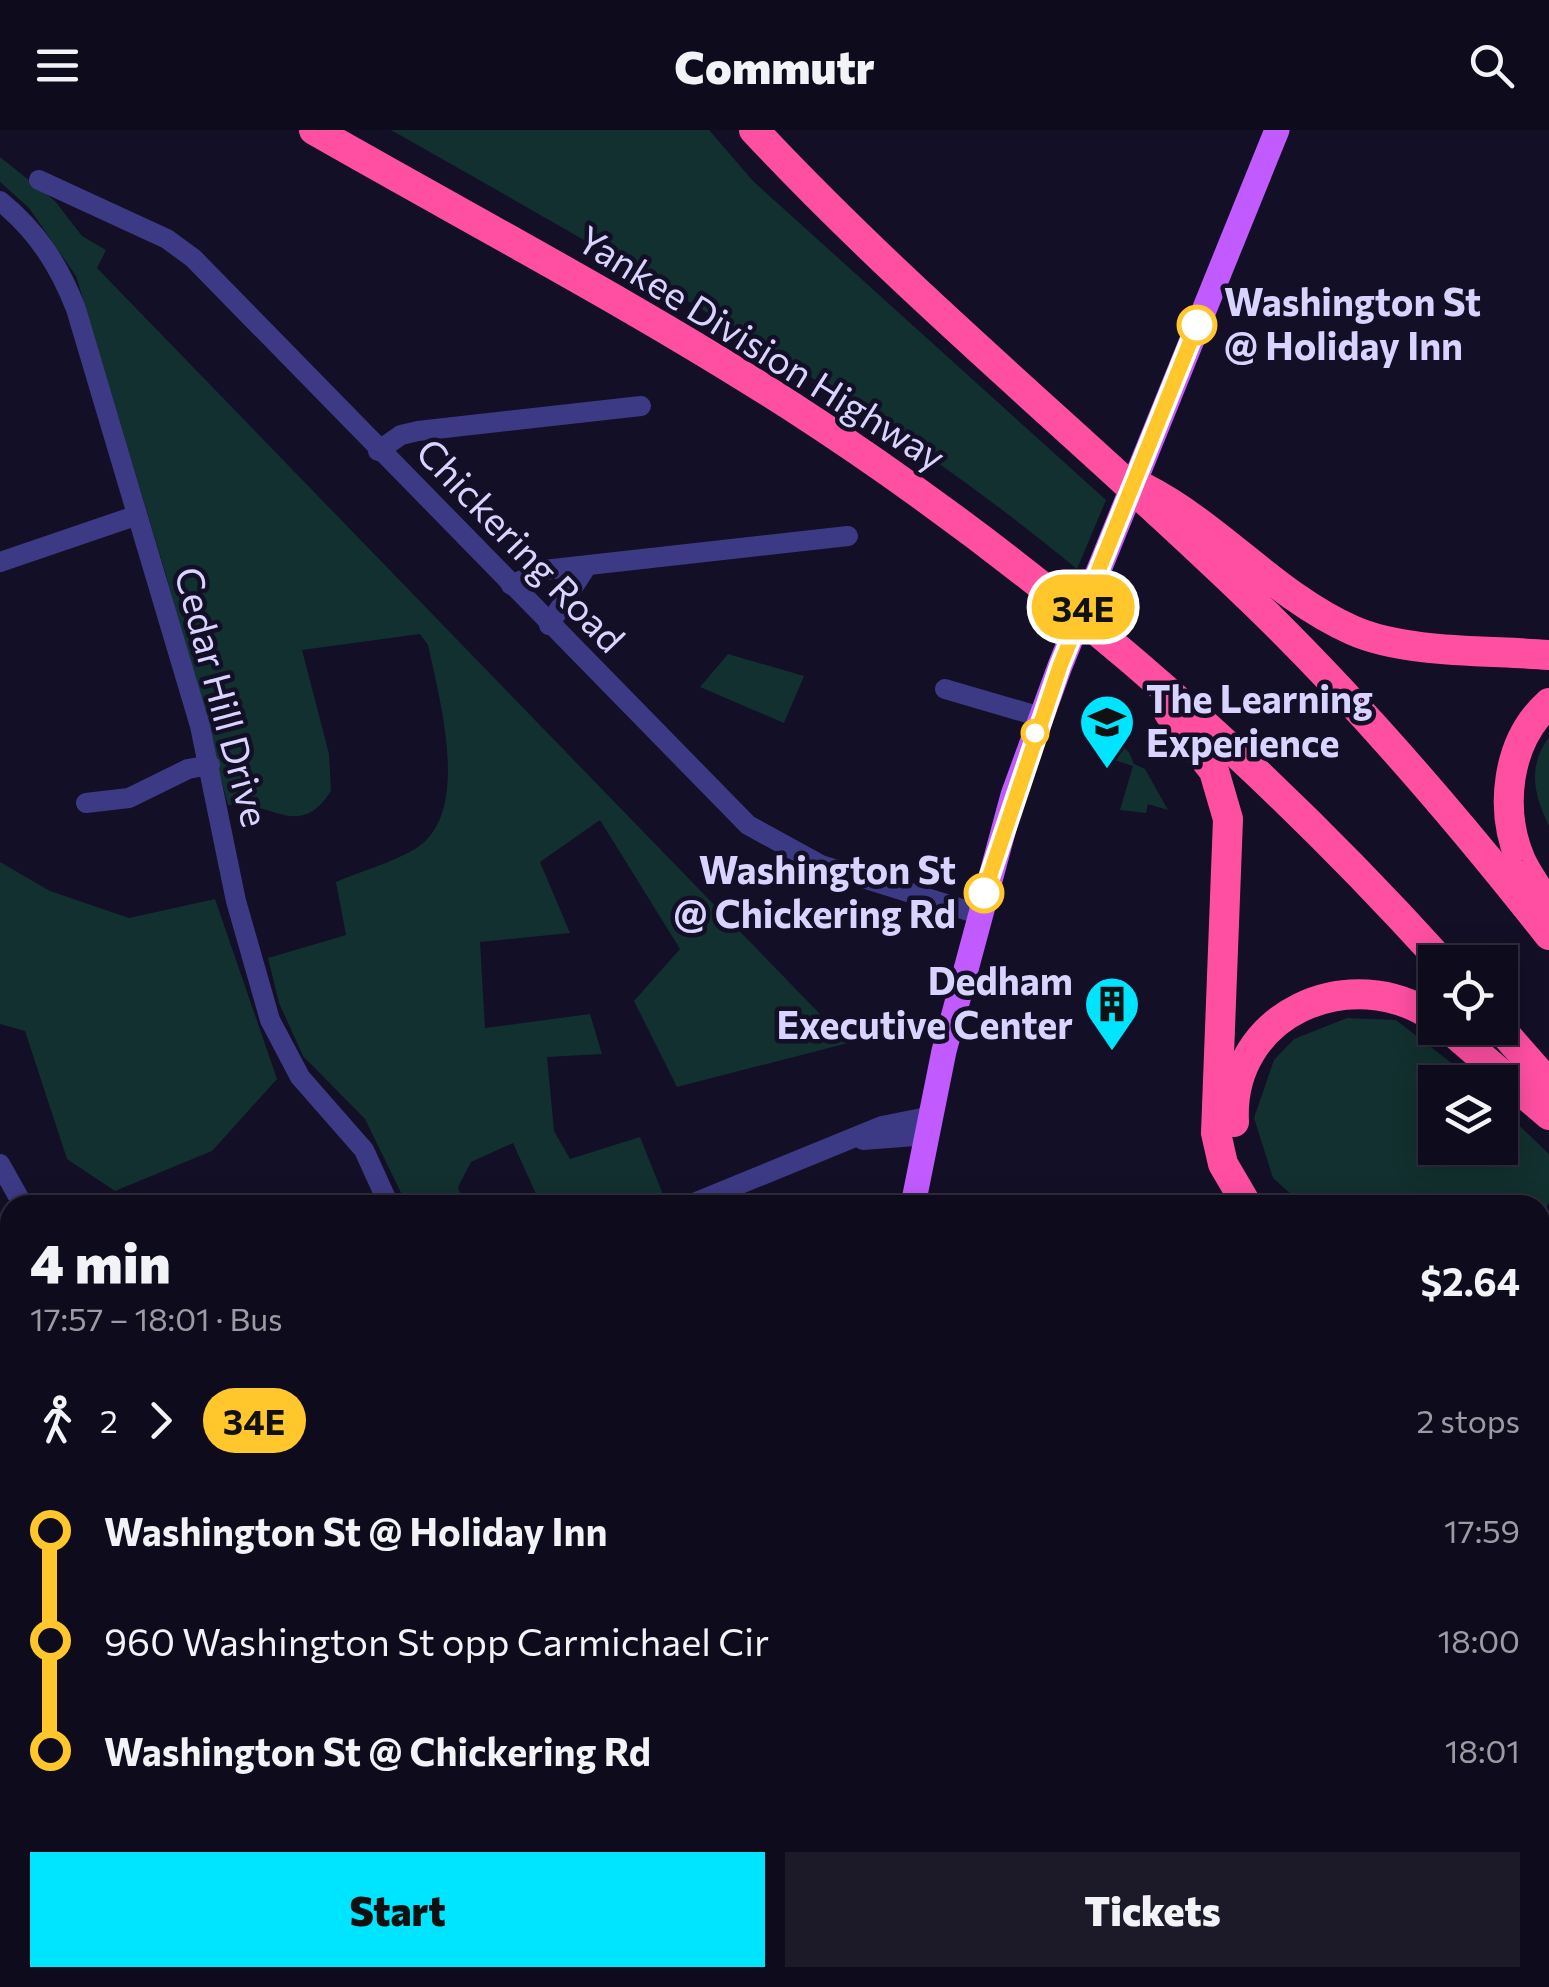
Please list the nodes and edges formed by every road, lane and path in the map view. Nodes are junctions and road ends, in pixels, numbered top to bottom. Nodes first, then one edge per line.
1 (314, 130) edge
2 (754, 130) edge
3 (1277, 130) edge
4 (39, 180) dead end
5 (0, 201) edge
6 (641, 406) dead end
7 (378, 450) junction
8 (1111, 471) junction
9 (135, 516) junction
10 (848, 536) dead end
11 (0, 562) edge
12 (586, 568) junction
13 (511, 585) junction
14 (549, 625) junction
15 (1549, 655) edge
16 (1130, 658) junction
17 (944, 689) dead end
18 (1549, 703) edge
19 (1041, 717) junction
20 (210, 765) junction
21 (86, 803) dead end
22 (1549, 911) edge
23 (978, 914) junction
24 (1549, 935) edge
25 (1426, 945) edge
26 (1418, 1010) edge
27 (1468, 1045) edge
28 (1515, 1045) edge
29 (1549, 1084) edge
30 (1549, 1116) edge
31 (930, 1126) junction
32 (0, 1164) edge
33 (17, 1195) edge
34 (384, 1195) edge
35 (715, 1195) edge
36 (915, 1195) edge
37 (1241, 1195) edge
38 (1262, 1195) edge

1 - 16 highway, Yankee Division Highway
2 - 8 highway
3 - 19 main road
4 - 7 street, Chickering Road
5 - 9 street, Cedar Hill Drive
6 - 7 street
7 - 13 street, Chickering Road
8 - 15 highway
8 - 24 highway
9 - 11 street
9 - 20 street, Cedar Hill Drive
10 - 12 street
12 - 13 street
12 - 14 street
13 - 14 street, Chickering Road
14 - 23 street, Chickering Road
16 - 25 highway, Yankee Division Highway
16 - 37 highway
17 - 19 street
18 - 22 highway
19 - 23 main road
20 - 21 street
20 - 34 street, Cedar Hill Drive
23 - 31 main road
26 - 38 highway
27 - 30 highway
28 - 29 highway
31 - 35 street
31 - 36 main road
32 - 33 street

